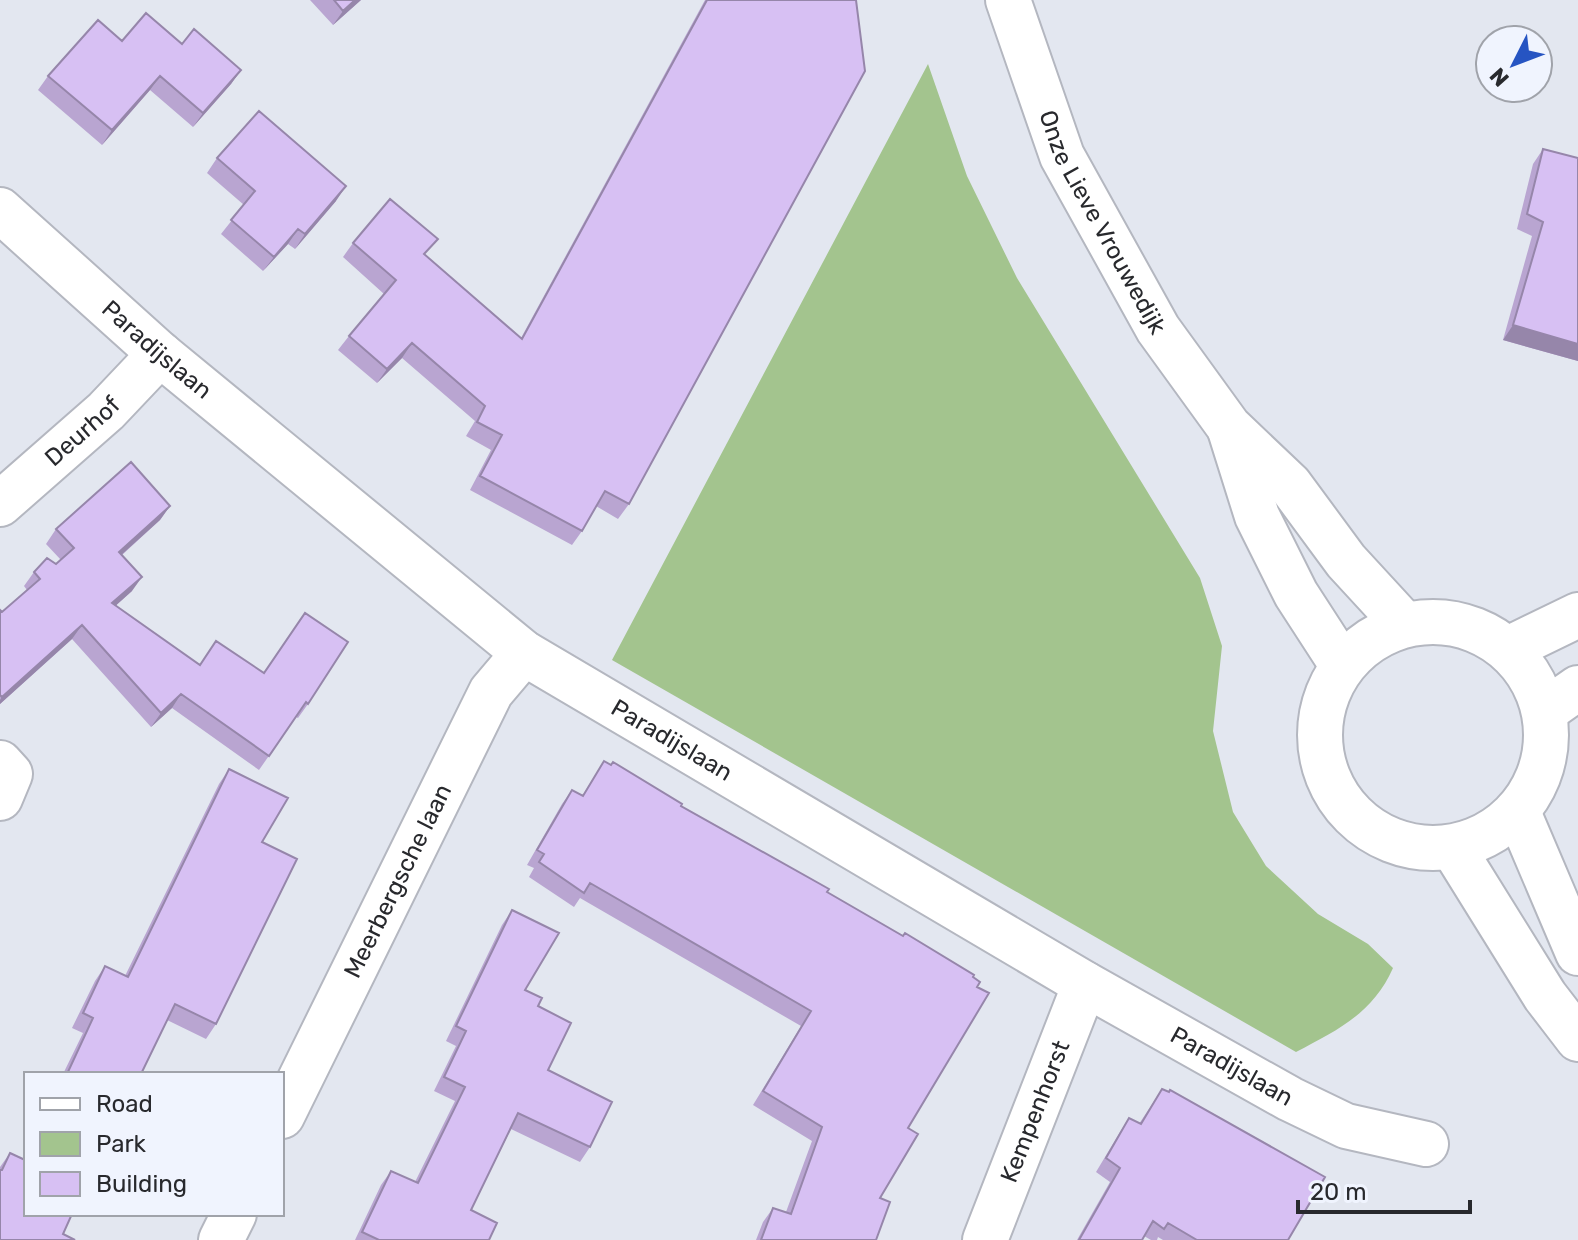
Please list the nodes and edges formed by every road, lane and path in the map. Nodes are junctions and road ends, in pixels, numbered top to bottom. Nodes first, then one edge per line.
1 (1008, 0) edge
2 (0, 210) edge
3 (160, 354) junction
4 (1229, 427) junction
5 (0, 504) edge
6 (1578, 615) edge
7 (1404, 624) junction
8 (1508, 649) junction
9 (524, 653) junction
10 (1342, 665) junction
11 (1561, 699) edge
12 (0, 763) edge
13 (0, 798) edge
14 (1518, 812) junction
15 (1453, 848) junction
16 (1578, 953) edge
17 (1085, 984) junction
18 (1578, 1039) edge
19 (284, 1112) edge
20 (1426, 1144) dead end
21 (233, 1216) edge
22 (221, 1240) edge
23 (985, 1240) edge

1 - 4 street, Onze Lieve Vrouwedijk
2 - 3 street, Paradijslaan
3 - 5 street, Deurhof
3 - 9 street, Paradijslaan
4 - 7 street, Onze Lieve Vrouwedijk
4 - 10 street, Onze Lieve Vrouwedijk
6 - 8 street
7 - 8 street
7 - 10 street
8 - 11 street
9 - 17 street, Paradijslaan
9 - 19 street, Meerbergsche laan
10 - 15 street
11 - 14 street
12 - 13 street
14 - 15 street
14 - 16 street
15 - 18 street
17 - 20 street, Paradijslaan
17 - 23 street, Kempenhorst
21 - 22 street

